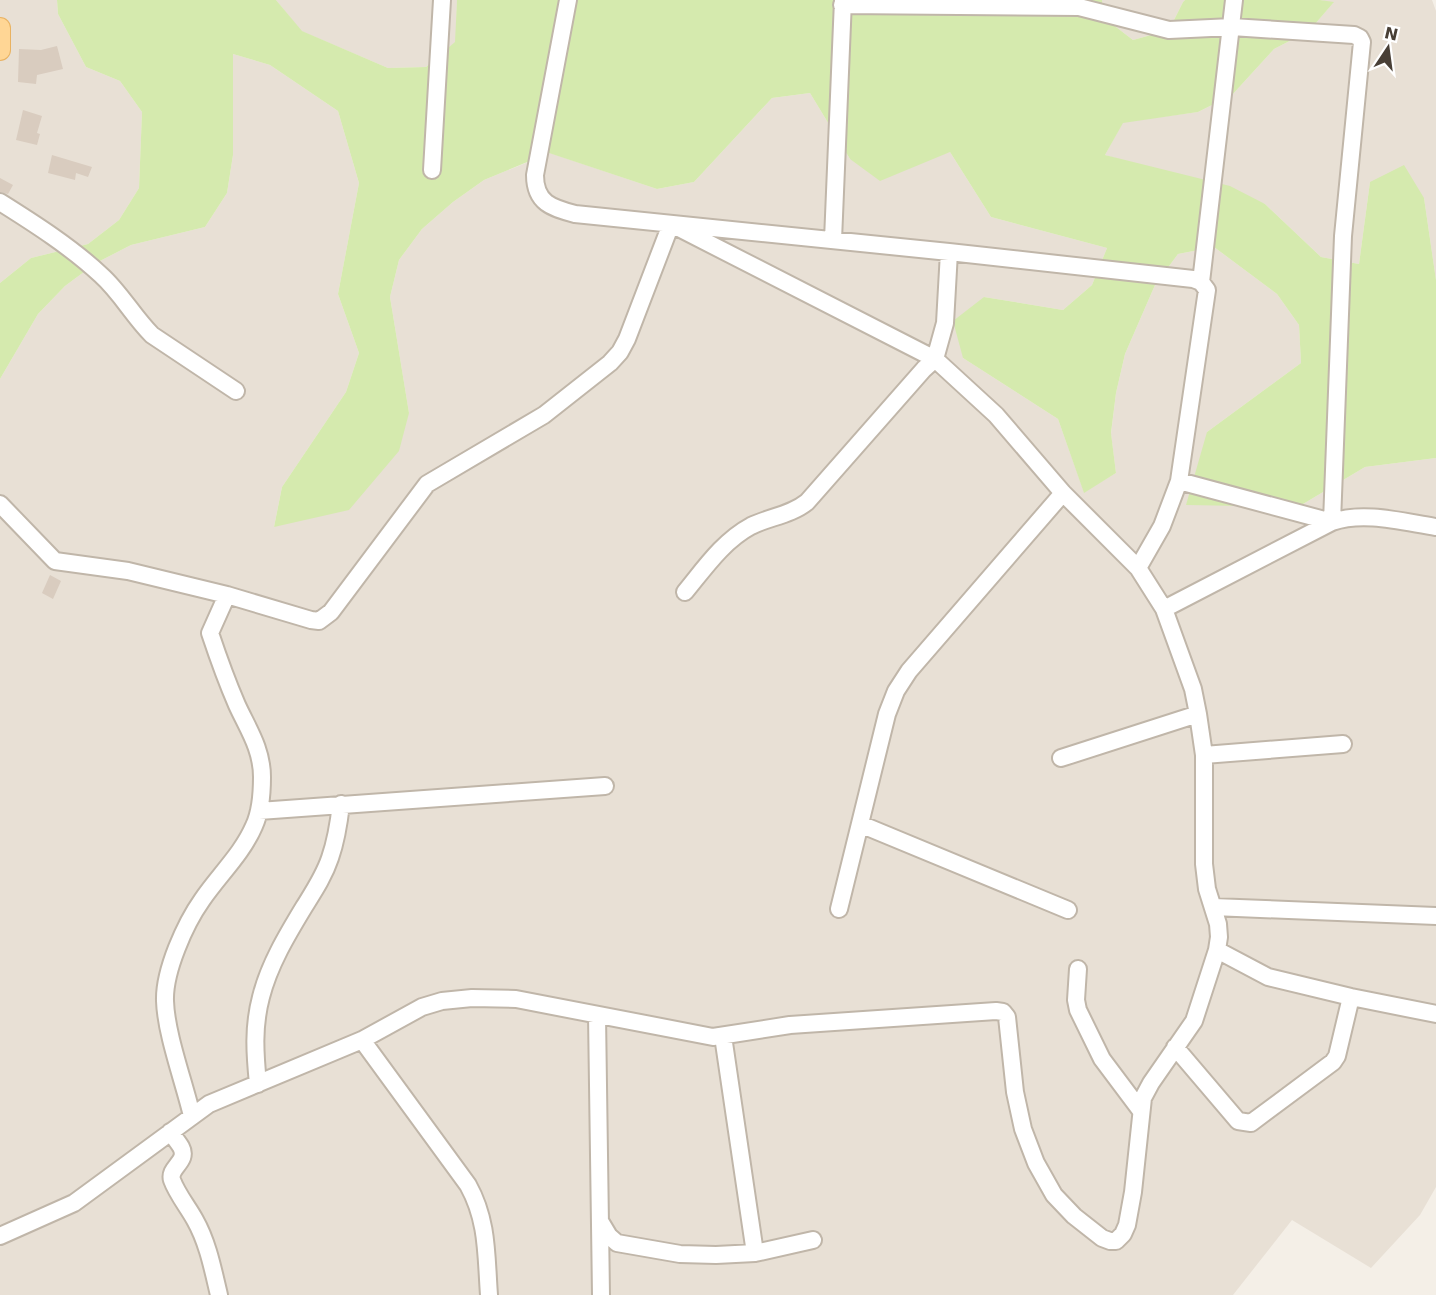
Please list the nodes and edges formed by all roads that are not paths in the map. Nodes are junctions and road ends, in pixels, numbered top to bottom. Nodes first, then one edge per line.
1 (442, 0) edge
2 (568, 0) edge
3 (1234, 0) edge
4 (843, 3) edge
5 (1092, 4) edge
6 (1232, 27) junction
7 (0, 28) edge
8 (0, 50) edge
9 (432, 170) dead end
10 (0, 202) edge
11 (671, 224) junction
12 (833, 240) junction
13 (949, 252) junction
14 (1201, 282) junction
15 (935, 359) junction
16 (236, 391) dead end
17 (1179, 481) junction
18 (1063, 493) junction
19 (0, 504) edge
20 (1332, 522) junction
21 (1436, 527) edge
22 (1138, 568) junction
23 (685, 592) dead end
24 (226, 595) junction
25 (1164, 609) junction
26 (1198, 714) junction
27 (1343, 744) dead end
28 (1204, 755) junction
29 (1061, 758) dead end
30 (605, 786) dead end
31 (341, 804) junction
32 (259, 811) junction
33 (860, 824) junction
34 (1213, 907) junction
35 (838, 909) dead end
36 (1068, 910) dead end
37 (1436, 916) edge
38 (1217, 950) junction
39 (1078, 969) dead end
40 (1351, 997) junction
41 (1436, 1014) edge
42 (597, 1015) junction
43 (723, 1036) junction
44 (362, 1040) junction
45 (1175, 1047) junction
46 (258, 1084) junction
47 (1141, 1111) junction
48 (192, 1116) junction
49 (170, 1132) junction
50 (599, 1220) junction
51 (0, 1236) edge
52 (813, 1240) dead end
53 (754, 1253) junction
54 (219, 1295) edge
55 (489, 1295) edge
56 (601, 1295) edge

1 - 9 street
2 - 11 street
3 - 6 street
4 - 5 street
4 - 12 street
5 - 6 street
6 - 14 street
6 - 20 street
7 - 8 main road
10 - 16 street
11 - 12 street
11 - 15 street
11 - 24 street
12 - 13 street
13 - 14 street
13 - 15 street
14 - 17 street
15 - 18 street
15 - 23 street
17 - 20 street
17 - 22 street
18 - 22 street
18 - 33 street
19 - 24 street
20 - 21 street
20 - 25 street
22 - 25 street
24 - 32 street
25 - 26 street
26 - 28 street
26 - 29 street
27 - 28 street
28 - 34 street
30 - 31 street
31 - 32 street
31 - 46 street
32 - 48 street
33 - 35 street
33 - 36 street
34 - 37 street
34 - 38 street
38 - 40 street
38 - 45 street
39 - 47 street
40 - 41 street
40 - 45 street
42 - 43 street
42 - 44 street
42 - 50 street
43 - 47 street
43 - 53 street
44 - 46 street
44 - 55 street
45 - 47 street
46 - 48 street
48 - 49 street
49 - 51 street
49 - 54 street
50 - 53 street
50 - 56 street
52 - 53 street

